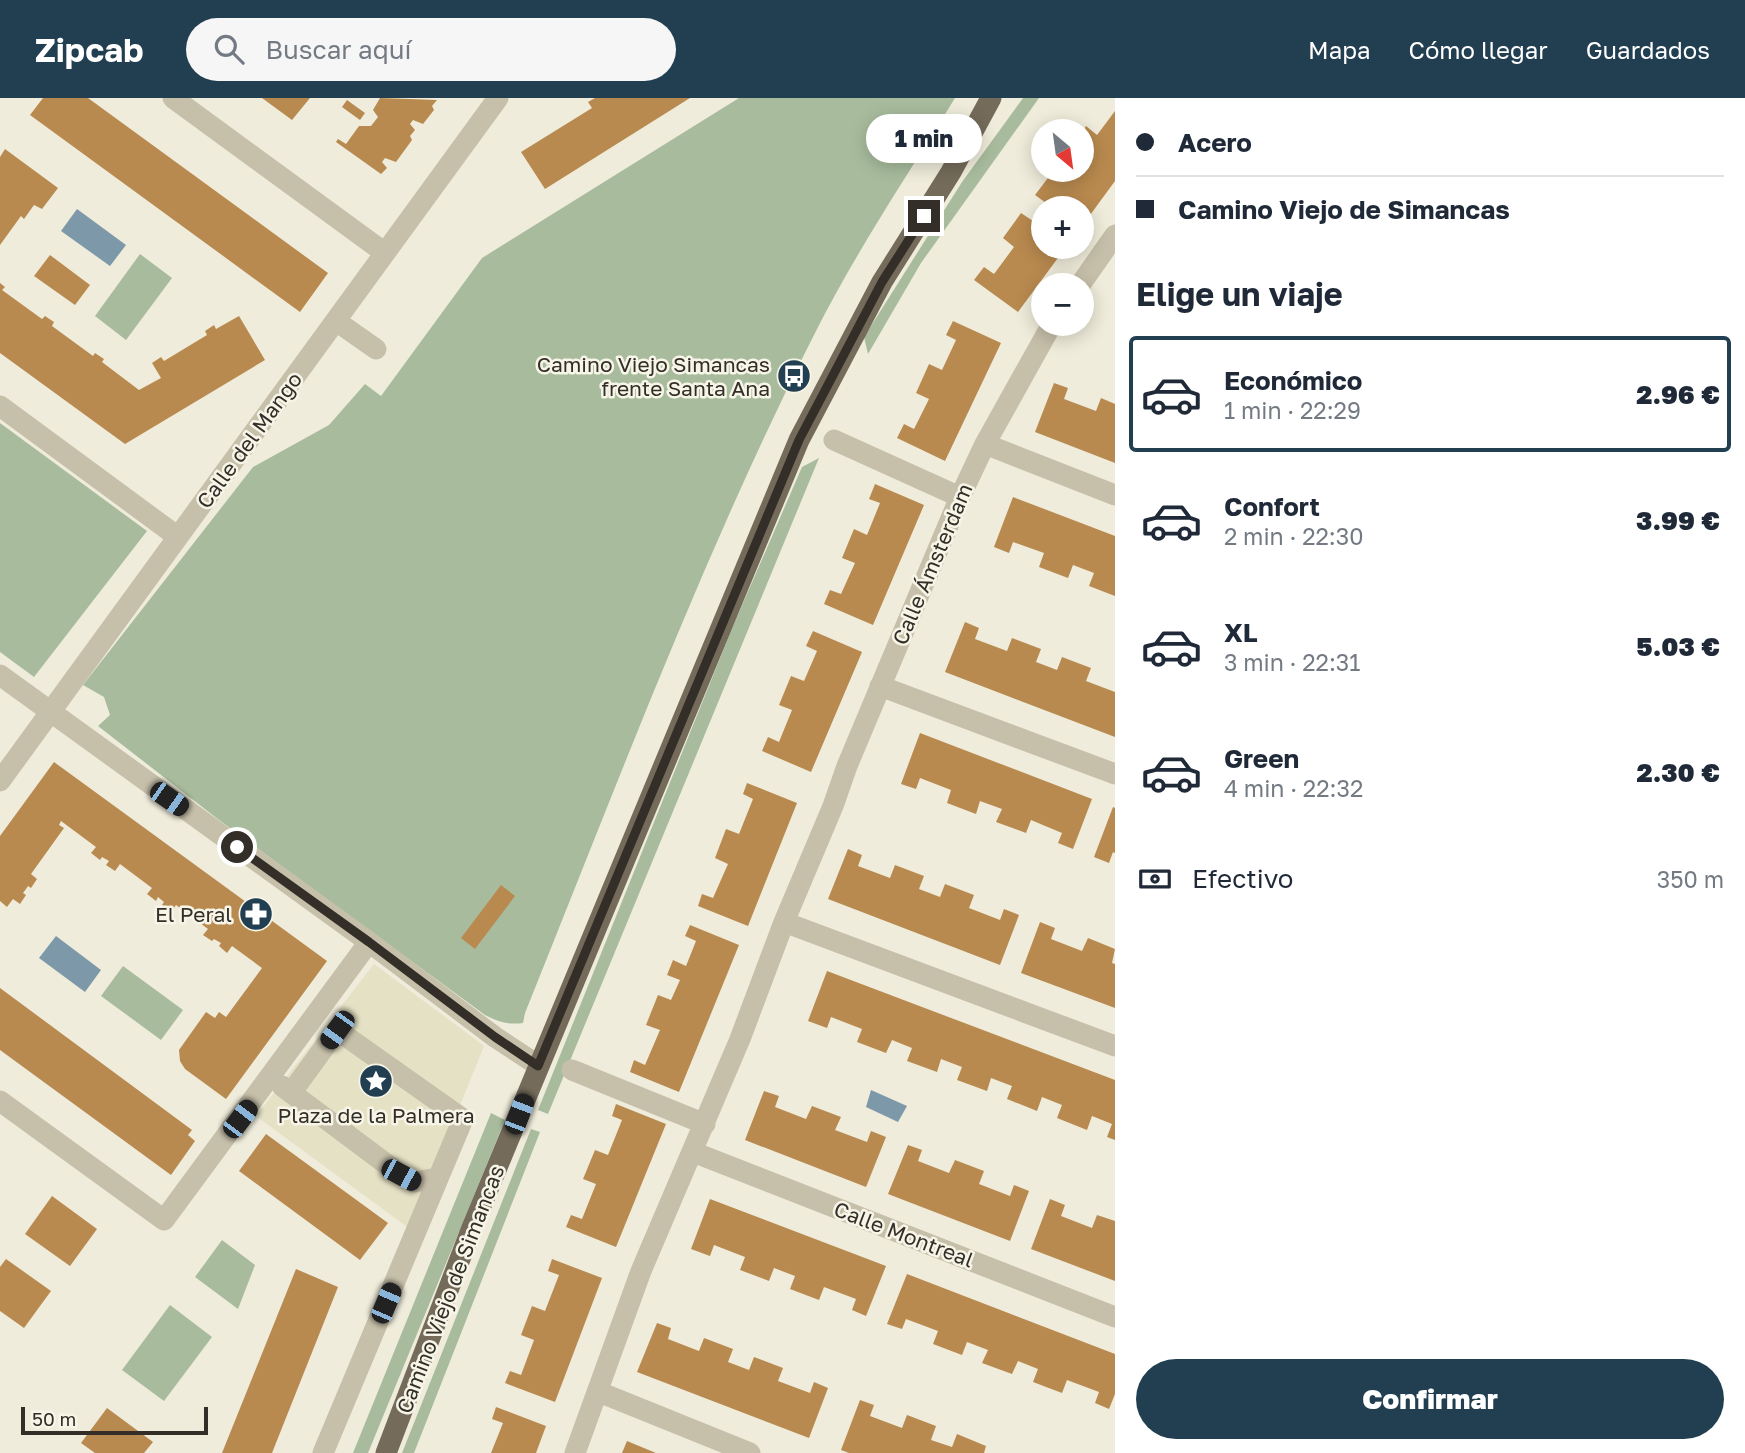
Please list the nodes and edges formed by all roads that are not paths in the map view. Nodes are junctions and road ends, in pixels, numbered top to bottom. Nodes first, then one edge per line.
1 (173, 98) edge
2 (498, 98) edge
3 (991, 98) edge
4 (1115, 235) edge
5 (385, 253) junction
6 (1088, 273) edge
7 (336, 321) junction
8 (1045, 336) edge
9 (376, 349) dead end
10 (0, 406) edge
11 (834, 440) dead end
12 (985, 444) junction
13 (1115, 495) edge
14 (960, 497) junction
15 (178, 537) junction
16 (0, 676) edge
17 (880, 686) junction
18 (50, 713) junction
19 (1115, 774) edge
20 (0, 781) edge
21 (784, 922) junction
22 (369, 942) junction
23 (1115, 1046) edge
24 (538, 1066) junction
25 (572, 1070) dead end
26 (271, 1078) junction
27 (291, 1093) junction
28 (0, 1101) edge
29 (705, 1124) junction
30 (693, 1152) junction
31 (437, 1178) junction
32 (1115, 1317) edge
33 (598, 1392) junction
34 (323, 1453) edge
35 (386, 1453) edge
36 (575, 1453) edge
37 (750, 1453) edge

1 - 5 street
2 - 5 street, Calle del Mango
3 - 24 main road, Camino Viejo de Simancas
4 - 6 street
5 - 7 street, Calle del Mango
7 - 9 street
7 - 15 street, Calle del Mango
8 - 12 street, Calle Ámsterdam
10 - 15 street
11 - 14 street
12 - 13 street
12 - 14 street, Calle Ámsterdam
14 - 17 street, Calle Ámsterdam
15 - 18 street, Calle del Mango
16 - 18 street
17 - 19 street
17 - 21 street, Calle Ámsterdam
18 - 20 street, Calle del Mango
18 - 22 street
21 - 23 street
21 - 29 street
22 - 24 street
22 - 26 street
24 - 35 main road, Camino Viejo de Simancas
25 - 29 street
26 - 27 street
26 - 28 street
27 - 31 street
27 - 31 street
29 - 30 street
30 - 32 street, Calle Montreal
30 - 33 street
31 - 34 street
33 - 36 street
33 - 37 street

